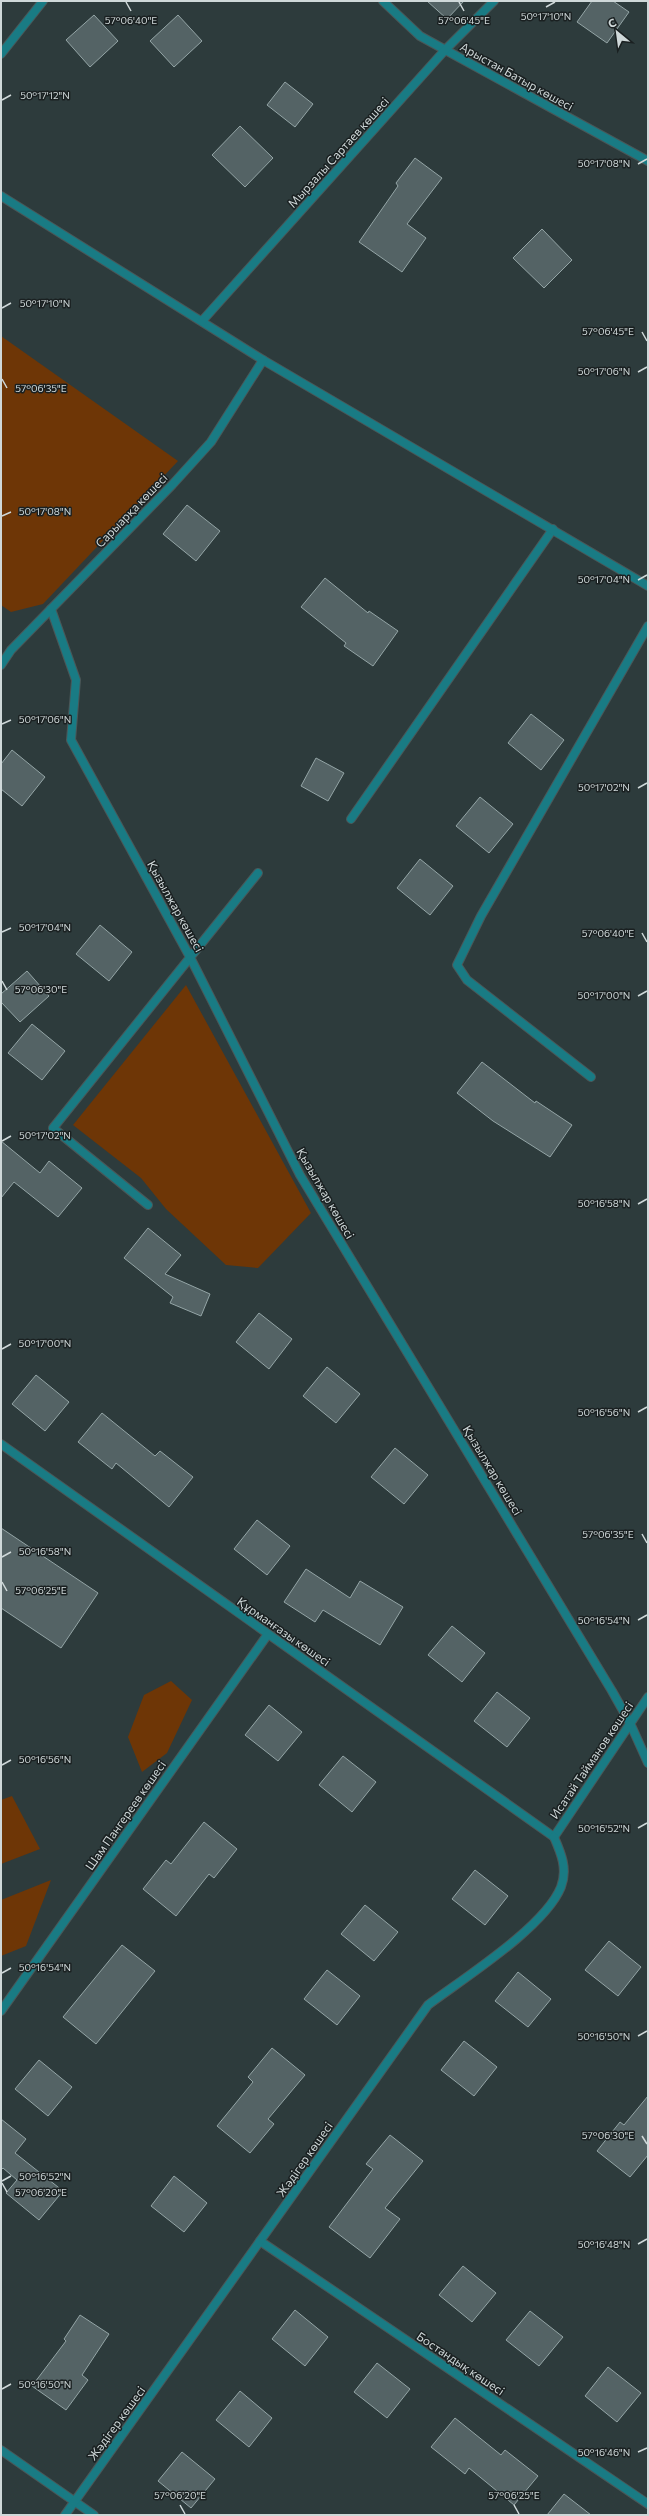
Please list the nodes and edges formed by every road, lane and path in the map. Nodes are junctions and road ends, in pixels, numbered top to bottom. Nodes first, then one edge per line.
1 (43, 1) edge
2 (383, 1) edge
3 (494, 1) edge
4 (445, 50) junction
5 (1, 54) edge
6 (648, 161) edge
7 (1, 196) edge
8 (202, 321) junction
9 (263, 360) junction
10 (553, 529) junction
11 (648, 586) edge
12 (51, 609) junction
13 (648, 626) edge
14 (1, 665) edge
15 (351, 818) dead end
16 (258, 872) dead end
17 (190, 957) junction
18 (591, 1077) dead end
19 (148, 1205) dead end
20 (1, 1444) edge
21 (268, 1634) junction
22 (648, 1697) edge
23 (630, 1722) junction
24 (648, 1764) edge
25 (554, 1837) junction
26 (1, 2011) edge
27 (260, 2241) junction
28 (1, 2450) edge
29 (74, 2502) junction
30 (648, 2504) edge
31 (65, 2515) edge
32 (94, 2515) edge

1 - 5 street
2 - 4 street, Арыстан Батыр көшесі
3 - 4 street, Мырзалы Сартаев көшесі
4 - 6 street, Арыстан Батыр көшесі
4 - 8 street, Мырзалы Сартаев көшесі
7 - 8 street
8 - 9 street
9 - 10 street
9 - 12 street, Сарыарқа көшесі
10 - 11 street
10 - 15 street
12 - 14 street, Сарыарқа көшесі
12 - 17 street, Қызылжар көшесі
13 - 18 street
16 - 17 street
17 - 19 street
17 - 23 street, Қызылжар көшесі
20 - 21 street, Құрманғазы көшесі
21 - 25 street, Құрманғазы көшесі
21 - 26 street, Шам Пангереев көшесі
22 - 23 street, Исатай Тайманов көшесі
23 - 24 street, Қызылжар көшесі
23 - 25 street, Исатай Тайманов көшесі
25 - 27 street, Жәдігер көшесі
27 - 29 street, Жәдігер көшесі
27 - 30 street, Бостандық көшесі
28 - 29 street
29 - 31 street, Жәдігер көшесі
29 - 32 street

